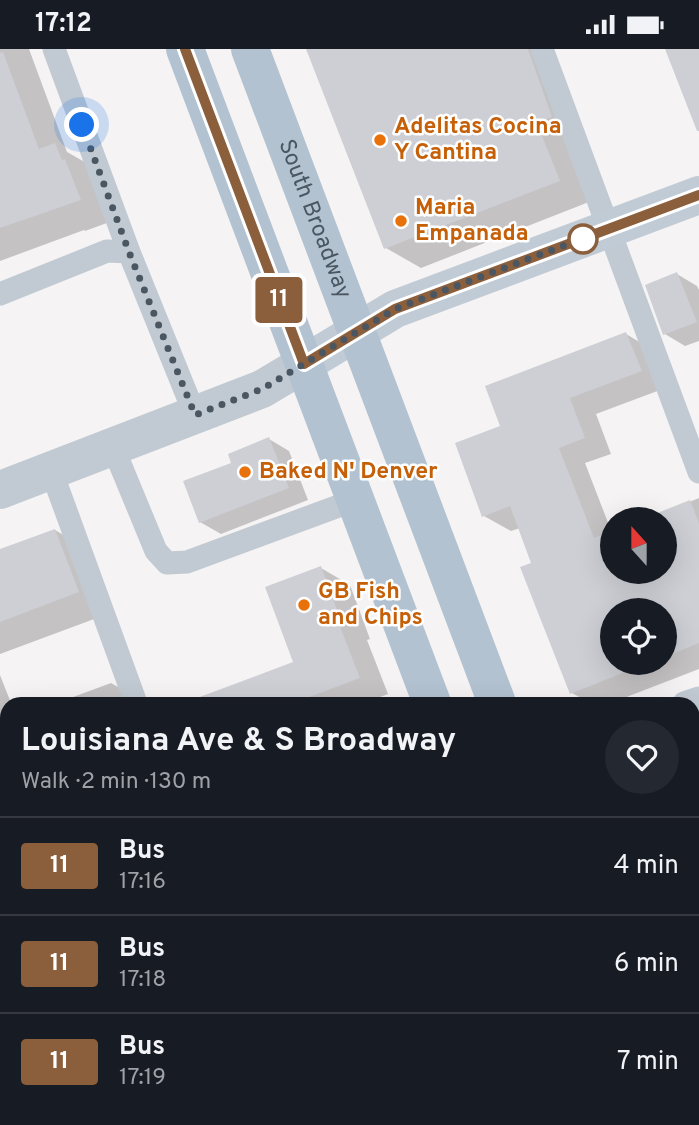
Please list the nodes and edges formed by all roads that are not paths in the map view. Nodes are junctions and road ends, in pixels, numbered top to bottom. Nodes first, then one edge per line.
1 (54, 49) edge
2 (185, 49) edge
3 (250, 49) edge
4 (542, 49) edge
5 (699, 195) edge
6 (608, 229) junction
7 (129, 252) junction
8 (0, 294) edge
9 (330, 348) junction
10 (195, 415) junction
11 (113, 447) junction
12 (51, 470) junction
13 (699, 472) edge
14 (0, 490) edge
15 (355, 500) junction
16 (134, 697) edge
17 (430, 697) edge
18 (494, 697) edge

1 - 7 lane
2 - 9 main road, South Broadway
3 - 9 main road, South Broadway
4 - 6 lane
5 - 6 street
6 - 9 street
6 - 13 lane
7 - 8 lane
7 - 10 lane
9 - 10 street
9 - 15 main road, South Broadway
9 - 18 main road, South Broadway
10 - 11 street
11 - 12 street
11 - 15 lane
12 - 14 street
12 - 16 lane
15 - 17 main road, South Broadway

